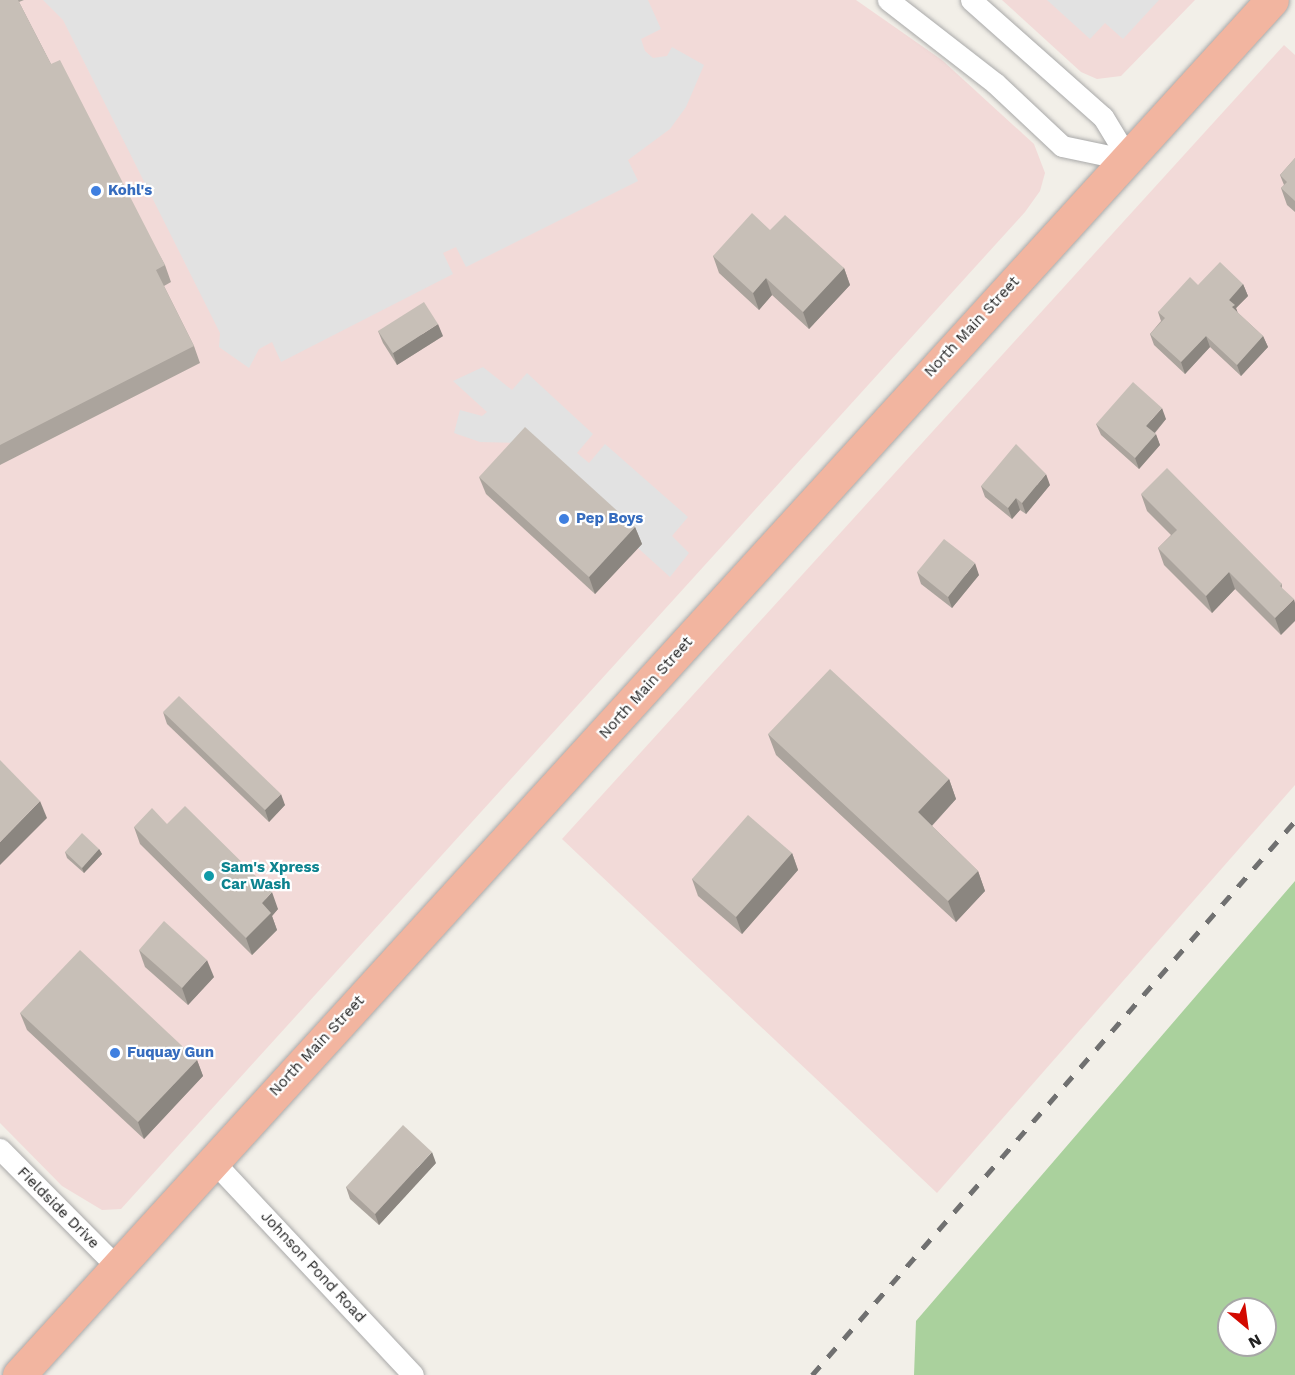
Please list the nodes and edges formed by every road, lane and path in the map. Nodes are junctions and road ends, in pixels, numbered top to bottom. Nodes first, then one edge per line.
1 (888, 0) edge
2 (971, 0) edge
3 (1272, 0) edge
4 (1129, 160) junction
5 (0, 1149) edge
6 (212, 1160) junction
7 (116, 1266) junction
8 (19, 1375) edge
9 (413, 1375) edge

1 - 4 street
2 - 4 street
3 - 4 highway, North Main Street
4 - 6 highway, North Main Street
5 - 7 street, Fieldside Drive
6 - 7 highway, North Main Street
6 - 9 street, Johnson Pond Road
7 - 8 highway, North Main Street

